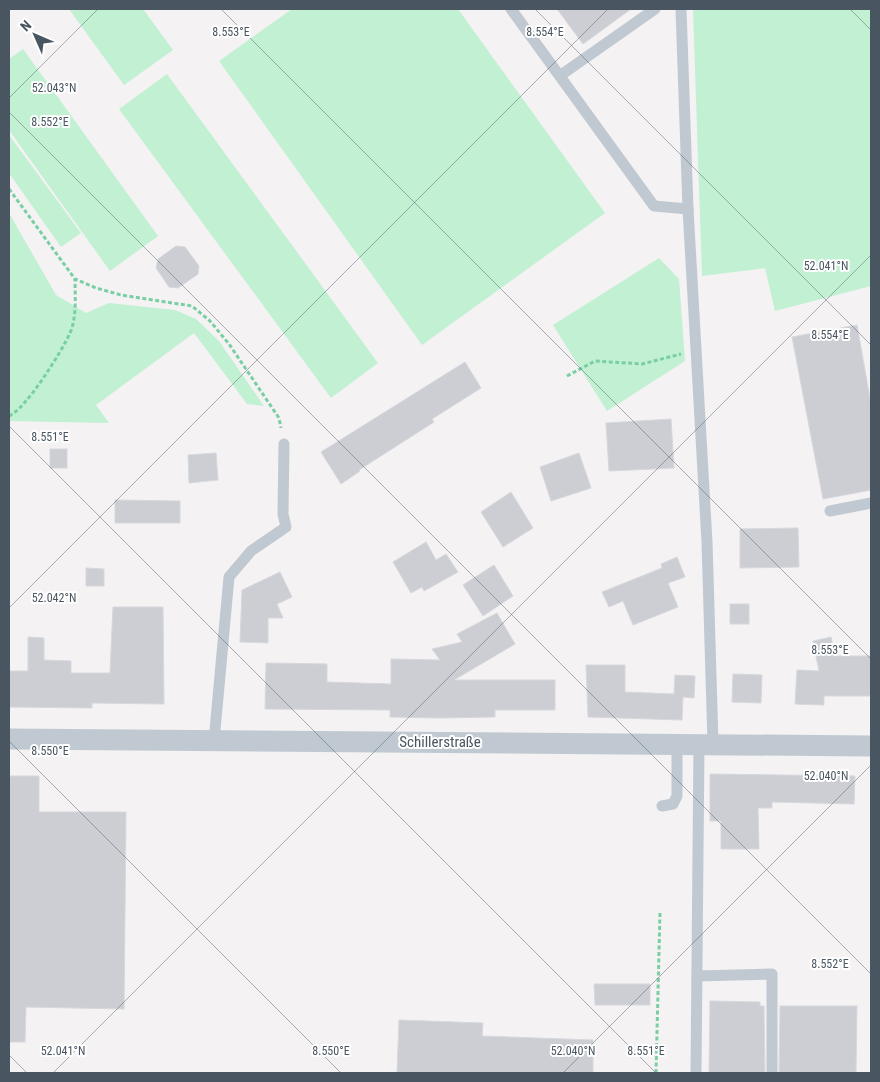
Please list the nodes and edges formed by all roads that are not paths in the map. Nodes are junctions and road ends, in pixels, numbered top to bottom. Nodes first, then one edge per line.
1 (512, 9) edge
2 (655, 9) edge
3 (681, 9) edge
4 (561, 75) junction
5 (688, 209) junction
6 (284, 444) road end
7 (871, 503) edge
8 (830, 512) dead end
9 (9, 739) edge
10 (214, 741) junction
11 (677, 743) junction
12 (706, 743) junction
13 (871, 746) edge
14 (662, 806) dead end
15 (697, 976) junction
16 (696, 1073) edge
17 (772, 1073) edge

1 - 4 lane
2 - 4 lane
3 - 5 lane
4 - 5 lane
5 - 12 lane
6 - 10 lane
7 - 8 lane
9 - 10 street, Schillerstraße
10 - 11 street, Schillerstraße
11 - 12 street, Schillerstraße
11 - 14 lane
12 - 13 street, Schillerstraße
12 - 15 lane
15 - 16 lane
15 - 17 lane

